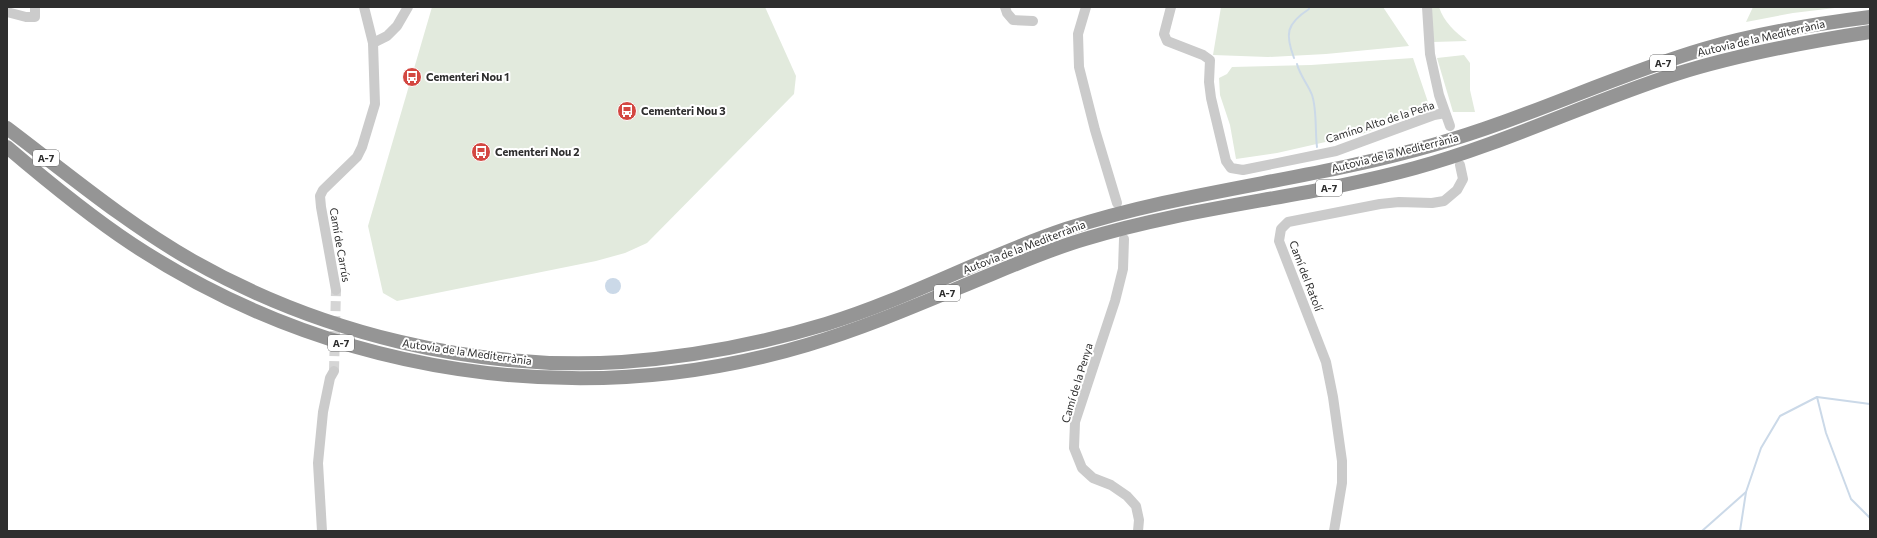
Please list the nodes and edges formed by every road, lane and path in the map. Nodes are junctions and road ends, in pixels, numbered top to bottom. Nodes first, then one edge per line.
1 (35, 7) edge
2 (364, 7) edge
3 (408, 7) edge
4 (1005, 7) edge
5 (1086, 7) edge
6 (1171, 7) edge
7 (1427, 7) edge
8 (7, 12) edge
9 (1870, 17) edge
10 (1033, 21) dead end
11 (1870, 32) edge
12 (373, 43) junction
13 (1445, 113) junction
14 (1450, 126) dead end
15 (7, 128) edge
16 (7, 147) edge
17 (7, 153) edge
18 (1461, 168) dead end
19 (44, 178) junction
20 (1117, 202) dead end
21 (1124, 239) dead end
22 (336, 290) tunnel mouth
23 (334, 371) tunnel mouth
24 (322, 531) edge
25 (1138, 531) edge
26 (1334, 531) edge

1 - 8 street
2 - 12 street, Camí de Carrús
3 - 12 street
4 - 10 street
5 - 20 street
6 - 13 street, Camíno Alto de la Peña
7 - 13 street
9 - 15 highway, Autovia de la Mediterrània / A-7
11 - 19 highway, Autovia de la Mediterrània / A-7
12 - 22 street, Camí de Carrús
13 - 14 street
16 - 19 highway, Autovia de la Mediterrània / A-7
17 - 19 highway
18 - 26 street, Camí del Ratolí
21 - 25 street, Camí de la Penya
23 - 24 street

